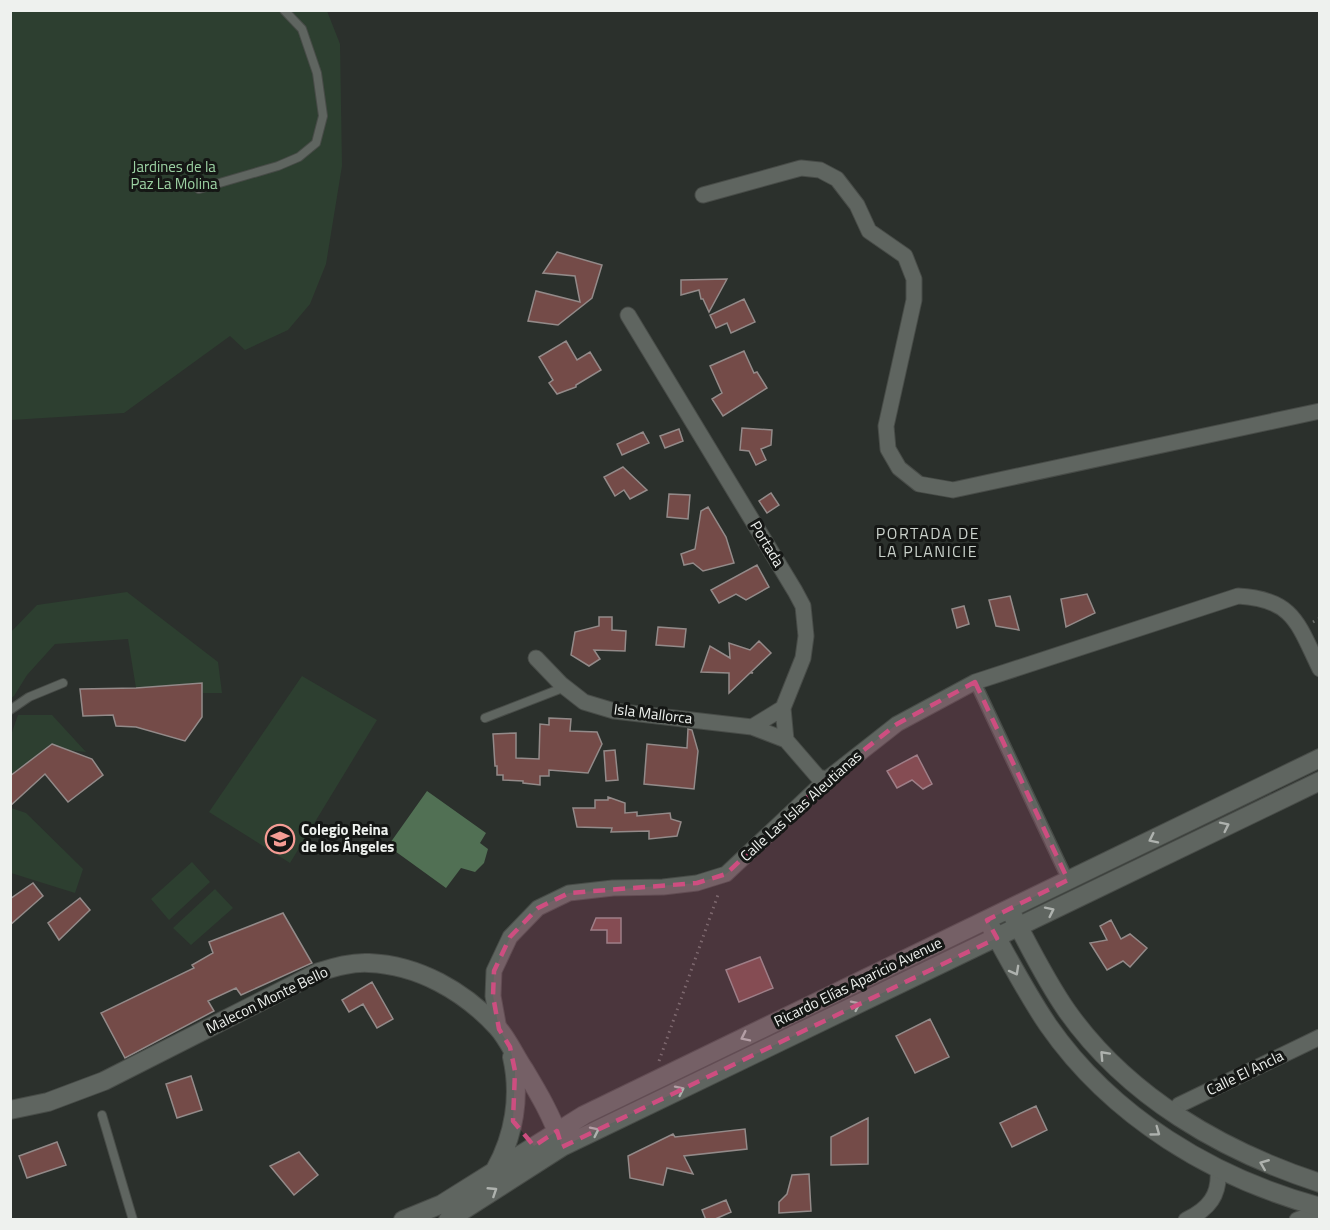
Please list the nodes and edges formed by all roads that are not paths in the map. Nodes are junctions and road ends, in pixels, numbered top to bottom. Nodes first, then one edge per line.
1 (284, 10) edge
2 (200, 189) dead end
3 (703, 195) dead end
4 (628, 315) dead end
5 (1320, 411) edge
6 (536, 658) dead end
7 (1320, 669) edge
8 (975, 682) junction
9 (63, 683) dead end
10 (565, 687) junction
11 (783, 708) junction
12 (10, 710) edge
13 (485, 718) dead end
14 (752, 727) junction
15 (786, 740) junction
16 (1320, 758) edge
17 (827, 779) junction
18 (1320, 781) edge
19 (1068, 880) junction
20 (1009, 909) junction
21 (987, 920) junction
22 (1019, 926) junction
23 (997, 938) junction
24 (499, 1029) junction
25 (1320, 1037) edge
26 (510, 1047) junction
27 (1148, 1095) junction
28 (619, 1098) junction
29 (10, 1110) edge
30 (549, 1110) junction
31 (1173, 1113) junction
32 (102, 1115) dead end
33 (584, 1115) junction
34 (627, 1115) junction
35 (1135, 1116) junction
36 (513, 1121) junction
37 (1209, 1137) junction
38 (559, 1139) junction
39 (540, 1151) junction
40 (1197, 1158) junction
41 (1218, 1170) junction
42 (495, 1171) junction
43 (1320, 1183) edge
44 (1320, 1209) edge
45 (133, 1220) edge
46 (403, 1220) edge
47 (448, 1220) edge
48 (1186, 1220) edge
49 (1297, 1220) edge

1 - 2 lane
3 - 5 street
4 - 11 street, Portada
6 - 10 street, Isla Mallorca
7 - 8 street, Calle Las Islas Aleutianas
8 - 17 street, Calle Las Islas Aleutianas
8 - 19 street
9 - 12 lane
10 - 13 lane
10 - 14 street, Isla Mallorca
11 - 14 street
11 - 15 street, Portada
14 - 15 street, Isla Mallorca
15 - 17 street
16 -> 19 street, Ricardo Elías Aparicio Avenue
17 - 24 street, Calle Las Islas Aleutianas
22 -> 18 street, Ricardo Elías Aparicio Avenue
19 - 20 street, Ricardo Elías Aparicio Avenue
20 - 21 street, Ricardo Elías Aparicio Avenue
20 - 22 street
21 - 23 street
21 -> 28 street, Ricardo Elías Aparicio Avenue
22 - 23 street, Ricardo Elías Aparicio Avenue
27 -> 22 street
34 -> 23 street, Ricardo Elías Aparicio Avenue
23 -> 35 street
24 - 26 street, Malecon Monte Bello
24 - 29 street, Malecon Monte Bello
25 - 31 street, Calle El Ancla
26 - 30 street, Malecon Monte Bello
26 - 36 street, Malecon Monte Bello
27 - 31 street
27 - 35 street
28 - 33 street, Ricardo Elías Aparicio Avenue
28 - 34 street
30 - 33 street
30 - 38 street, Malecon Monte Bello
31 - 37 street
32 - 45 lane
33 - 38 street, Ricardo Elías Aparicio Avenue
38 -> 34 street, Ricardo Elías Aparicio Avenue
35 -> 40 street
36 - 39 street
36 - 42 street, Malecon Monte Bello
37 - 40 street
43 -> 37 street
38 - 39 street, Ricardo Elías Aparicio Avenue
39 - 42 street, Ricardo Elías Aparicio Avenue
47 -> 39 street, Ricardo Elías Aparicio Avenue
40 - 41 street
41 - 44 street
41 - 48 street
42 - 46 street, Ricardo Elías Aparicio Avenue
44 - 49 street

